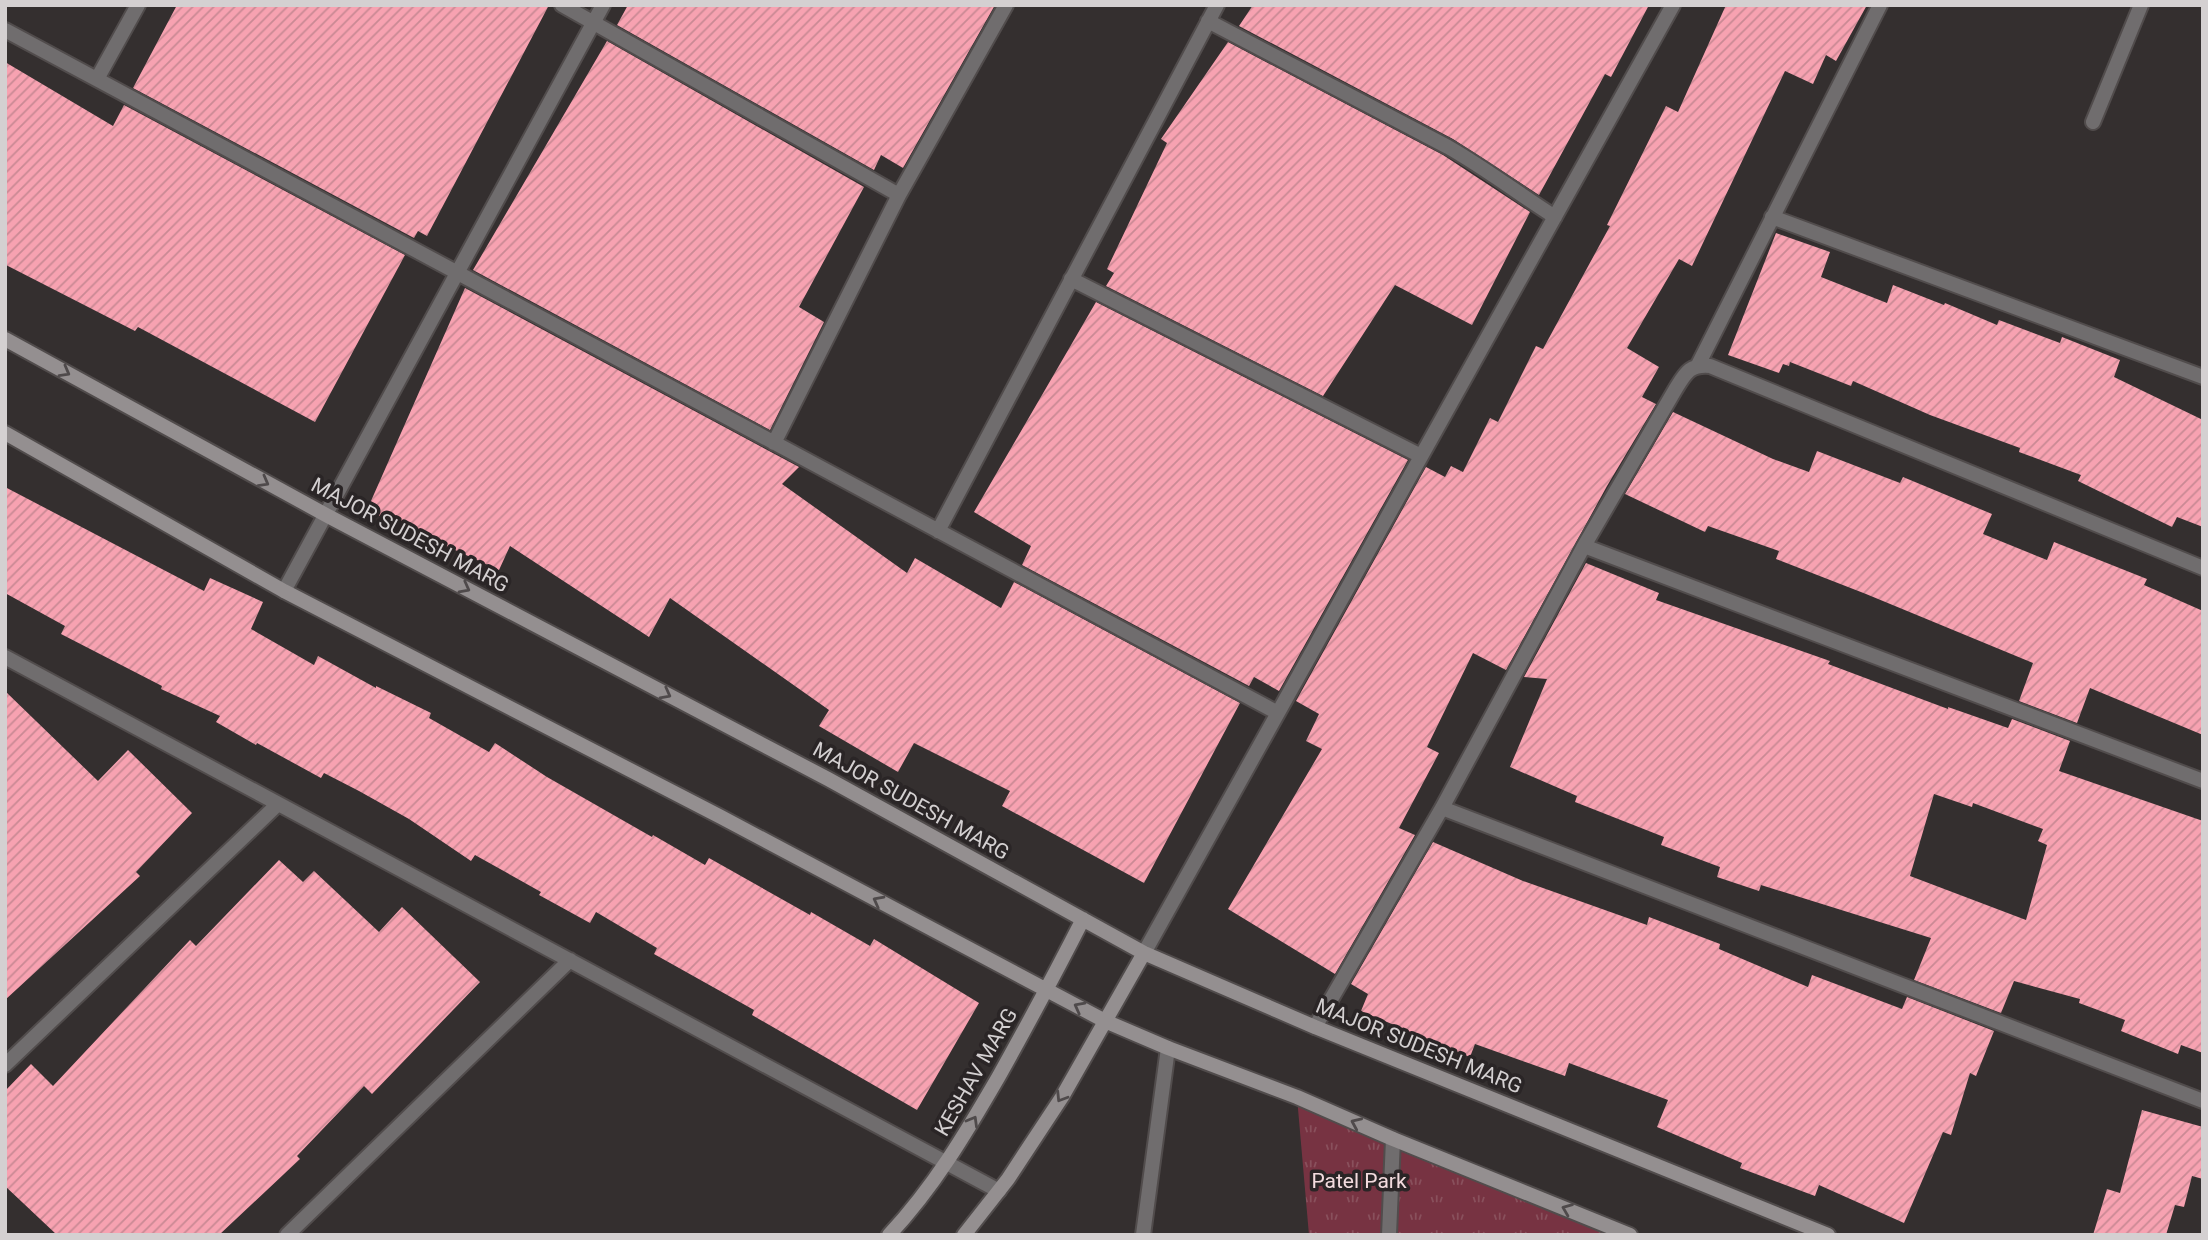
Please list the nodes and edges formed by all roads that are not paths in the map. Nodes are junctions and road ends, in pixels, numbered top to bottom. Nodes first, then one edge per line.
1 (138, 5) edge
2 (562, 5) edge
3 (603, 5) edge
4 (1006, 5) edge
5 (1217, 5) edge
6 (1673, 5) edge
7 (1880, 5) edge
8 (2141, 5) edge
9 (1208, 21) junction
10 (594, 23) junction
11 (5, 30) edge
12 (97, 79) junction
13 (2093, 122) dead end
14 (900, 195) junction
15 (1555, 216) junction
16 (1772, 217) junction
17 (457, 273) junction
18 (1071, 279) junction
19 (5, 339) edge
20 (1698, 365) junction
21 (2203, 377) edge
22 (5, 433) edge
23 (774, 443) junction
24 (1421, 456) junction
25 (326, 516) junction
26 (937, 531) junction
27 (1584, 547) junction
28 (2203, 568) edge
29 (284, 591) junction
30 (5, 657) edge
31 (1278, 713) junction
32 (2203, 781) edge
33 (278, 803) junction
34 (1442, 808) junction
35 (1083, 919) junction
36 (1144, 953) junction
37 (570, 960) junction
38 (1047, 990) junction
39 (1105, 1021) junction
40 (1315, 1027) junction
41 (1168, 1048) junction
42 (5, 1065) edge
43 (2203, 1101) edge
44 (1393, 1139) junction
45 (947, 1163) junction
46 (999, 1191) junction
47 (287, 1235) edge
48 (888, 1235) edge
49 (964, 1235) edge
50 (1143, 1235) edge
51 (1389, 1235) edge
52 (1630, 1235) edge
53 (1828, 1235) edge

1 - 12 street
2 - 10 street
3 - 10 street
4 - 14 street
5 - 9 street
6 - 15 street
7 - 16 street
8 - 13 street
9 - 15 street
9 - 18 street
10 - 14 street
10 - 17 street
11 - 12 street
12 - 17 street
14 - 23 street
15 - 24 street
16 - 20 street
16 - 21 street
17 - 23 street
17 - 25 street
18 - 24 street
18 - 26 street
19 -> 25 street, MAJOR SUDESH MARG
20 - 27 street
20 - 28 street
22 - 29 street
23 - 26 street
24 - 31 street
25 - 29 street
25 -> 35 street, MAJOR SUDESH MARG
26 - 31 street
27 - 32 street
27 - 34 street
38 -> 29 street
30 - 33 street
31 - 36 street
33 - 37 street
33 - 42 street
34 - 40 street
34 - 43 street
35 - 36 street, MAJOR SUDESH MARG
35 - 38 street, KESHAV MARG
36 - 39 street
36 - 40 street, MAJOR SUDESH MARG
37 - 45 street
37 - 47 street
39 -> 38 street
45 -> 38 street, KESHAV MARG
39 - 41 street
39 -> 46 street
40 - 53 street, MAJOR SUDESH MARG
44 -> 41 street
41 - 50 street
44 - 51 street
52 -> 44 street
45 - 46 street
45 - 48 street, KESHAV MARG
46 - 49 street

